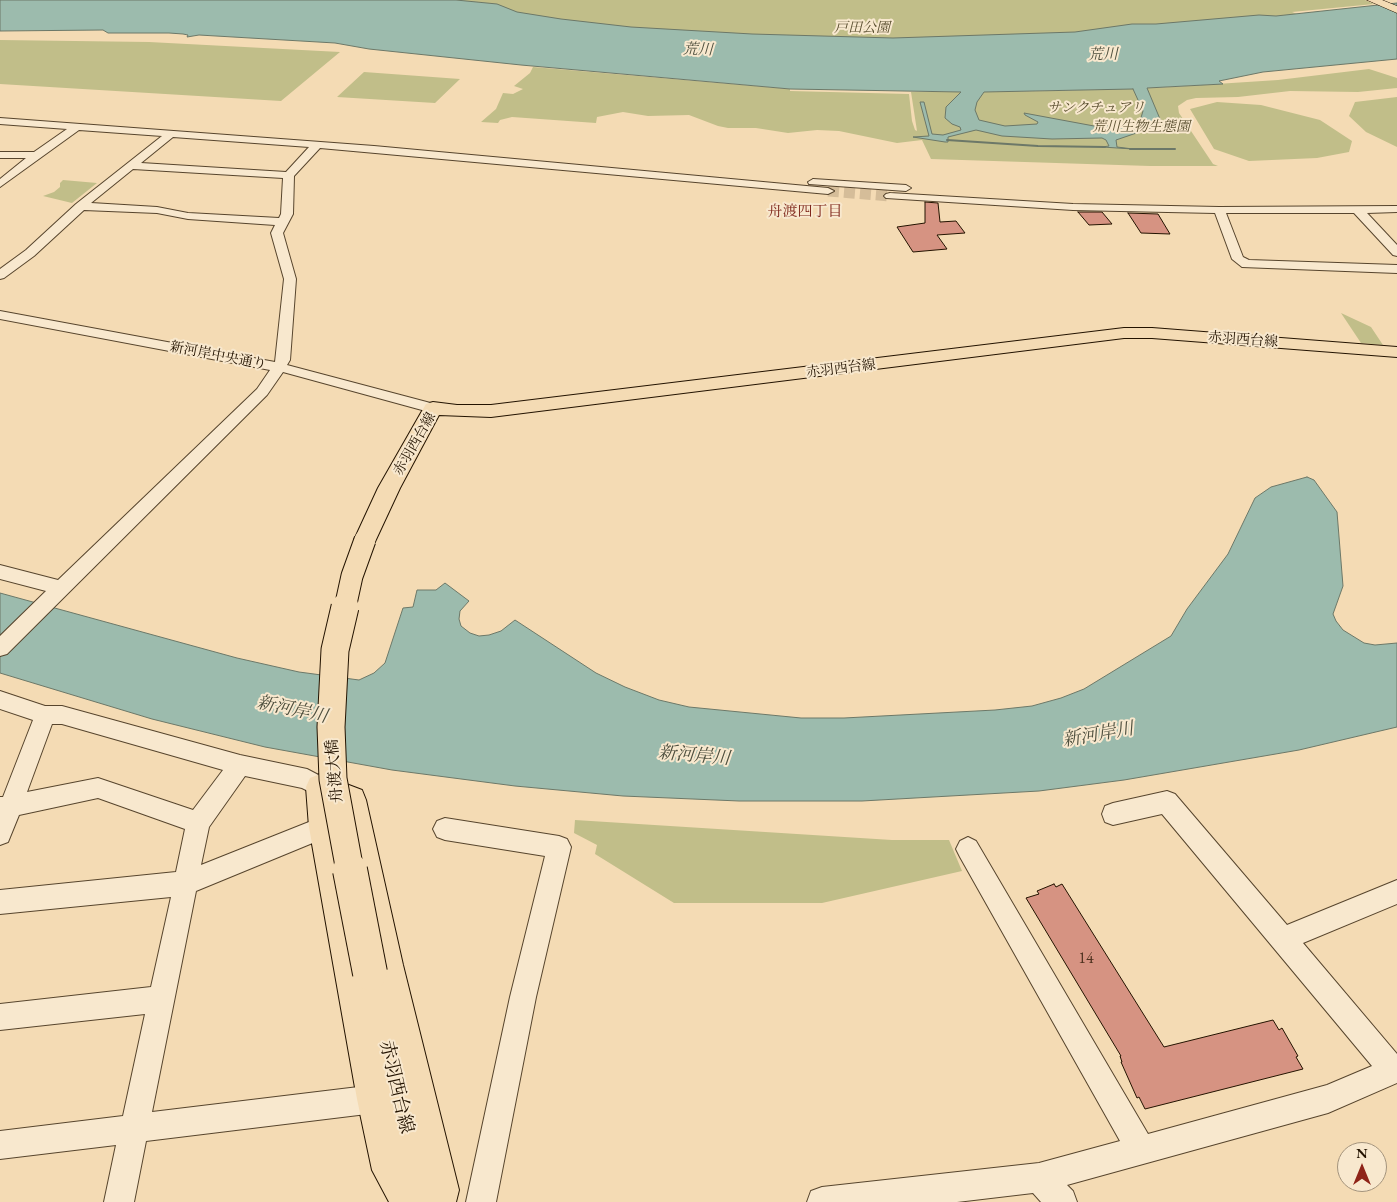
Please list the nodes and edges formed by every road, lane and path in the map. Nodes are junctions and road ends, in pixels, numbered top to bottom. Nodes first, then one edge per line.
1 (1372, 0) edge
2 (1379, 0) edge
3 (1397, 9) edge
4 (5, 122) edge
5 (78, 126) junction
6 (0, 129) edge
7 (172, 133) junction
8 (317, 144) junction
9 (0, 155) edge
10 (36, 155) junction
11 (131, 166) junction
12 (289, 175) junction
13 (667, 176) junction
14 (0, 184) edge
15 (828, 191) tunnel mouth
16 (890, 196) tunnel mouth
17 (80, 206) junction
18 (1073, 207) junction
19 (1397, 209) edge
20 (1219, 210) junction
21 (1358, 210) junction
22 (283, 222) junction
23 (1397, 252) edge
24 (1397, 268) edge
25 (0, 275) edge
26 (0, 315) edge
27 (1397, 352) edge
28 (279, 367) junction
29 (433, 408) junction
30 (365, 540) joint
31 (0, 572) edge
32 (60, 589) junction
33 (0, 648) edge
34 (0, 700) edge
35 (45, 715) junction
36 (240, 765) junction
37 (320, 787) junction
38 (5, 807) edge
39 (1113, 814) dead end
40 (198, 823) junction
41 (324, 827) junction
42 (445, 829) dead end
43 (0, 834) edge
44 (968, 850) dead end
45 (185, 883) junction
46 (1397, 892) edge
47 (0, 902) edge
48 (1283, 939) junction
49 (370, 973) joint
50 (161, 999) junction
51 (0, 1017) edge
52 (1395, 1070) edge
53 (375, 1099) junction
54 (135, 1129) junction
55 (0, 1145) edge
56 (1142, 1151) junction
57 (1040, 1178) junction
58 (119, 1202) edge
59 (410, 1202) edge
60 (422, 1202) edge
61 (437, 1202) edge
62 (481, 1202) edge
63 (822, 1202) edge
64 (1062, 1202) edge

1 - 3 highway
2 - 3 highway
4 - 5 street
4 - 6 street
5 - 7 street
5 - 10 street
7 - 8 street
7 - 11 street
8 - 12 street
8 - 13 street
9 - 10 street
10 - 14 street
11 - 12 street
11 - 17 street
12 - 22 street
13 - 15 street
13 - 18 street
16 - 18 street
17 - 22 street
17 - 25 street
18 - 20 street
19 - 21 street
20 - 21 street
20 - 24 street
21 - 23 street
22 - 28 street
26 - 28 street, 新河岸中央通り
27 - 29 main road, 赤羽西台線
28 - 29 street, 新河岸中央通り
28 - 32 street
29 - 30 main road, 赤羽西台線
30 - 49 main road, 舟渡大橋, bridge
31 - 32 street
32 - 33 street
34 - 35 street
35 - 36 street
35 - 38 street
36 - 37 street
36 - 40 street
37 - 41 main road
37 - 61 main road
38 - 40 street
38 - 43 street
39 - 48 street
40 - 45 street
41 - 45 street
41 - 53 main road
42 - 62 street
44 - 56 street
45 - 47 street
45 - 50 street
46 - 48 street
48 - 52 street
49 - 60 main road, 赤羽西台線
50 - 51 street
50 - 54 street
52 - 56 street
53 - 54 street
53 - 59 main road
54 - 55 street
54 - 58 street
56 - 57 street
57 - 63 street
57 - 64 street

